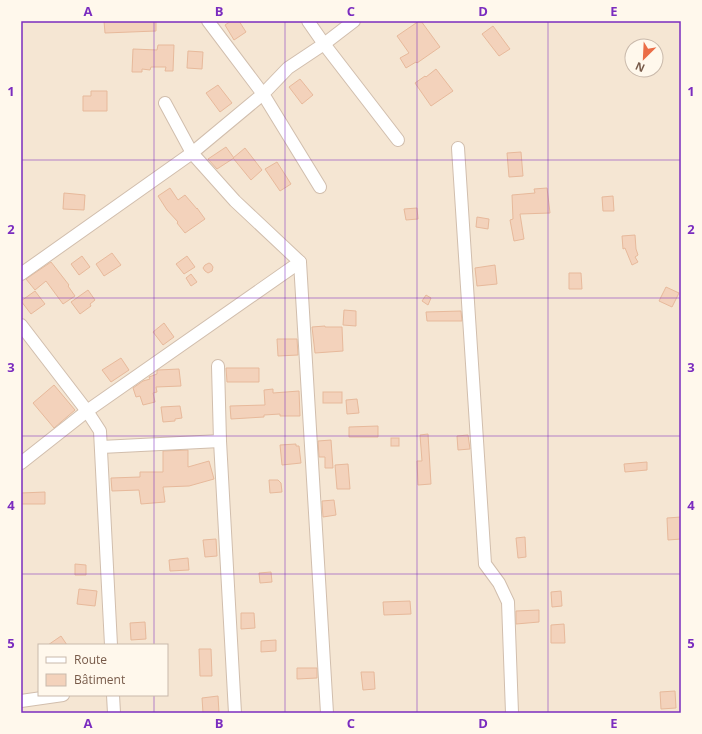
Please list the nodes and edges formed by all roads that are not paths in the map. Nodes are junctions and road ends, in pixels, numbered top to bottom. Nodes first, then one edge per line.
1 (208, 21) edge
2 (308, 21) edge
3 (354, 21) edge
4 (324, 44) junction
5 (263, 94) junction
6 (165, 103) dead end
7 (398, 140) dead end
8 (458, 148) dead end
9 (192, 153) junction
10 (320, 187) dead end
11 (300, 262) junction
12 (21, 274) edge
13 (21, 325) edge
14 (218, 366) dead end
15 (87, 411) junction
16 (220, 441) junction
17 (101, 447) junction
18 (21, 463) edge
19 (111, 644) edge
20 (57, 696) edge
21 (113, 696) edge
22 (21, 701) edge
23 (114, 713) edge
24 (235, 713) edge
25 (327, 713) edge
26 (512, 713) edge

1 - 5 street
2 - 4 street
3 - 4 street
4 - 5 street
4 - 7 street
5 - 9 street
5 - 10 street
6 - 9 street
8 - 26 street
9 - 11 street
9 - 12 street
11 - 15 street
11 - 25 street
13 - 15 street
14 - 16 street
15 - 17 street
15 - 18 street
16 - 17 street
16 - 24 street
17 - 19 street
20 - 22 street
21 - 23 street

